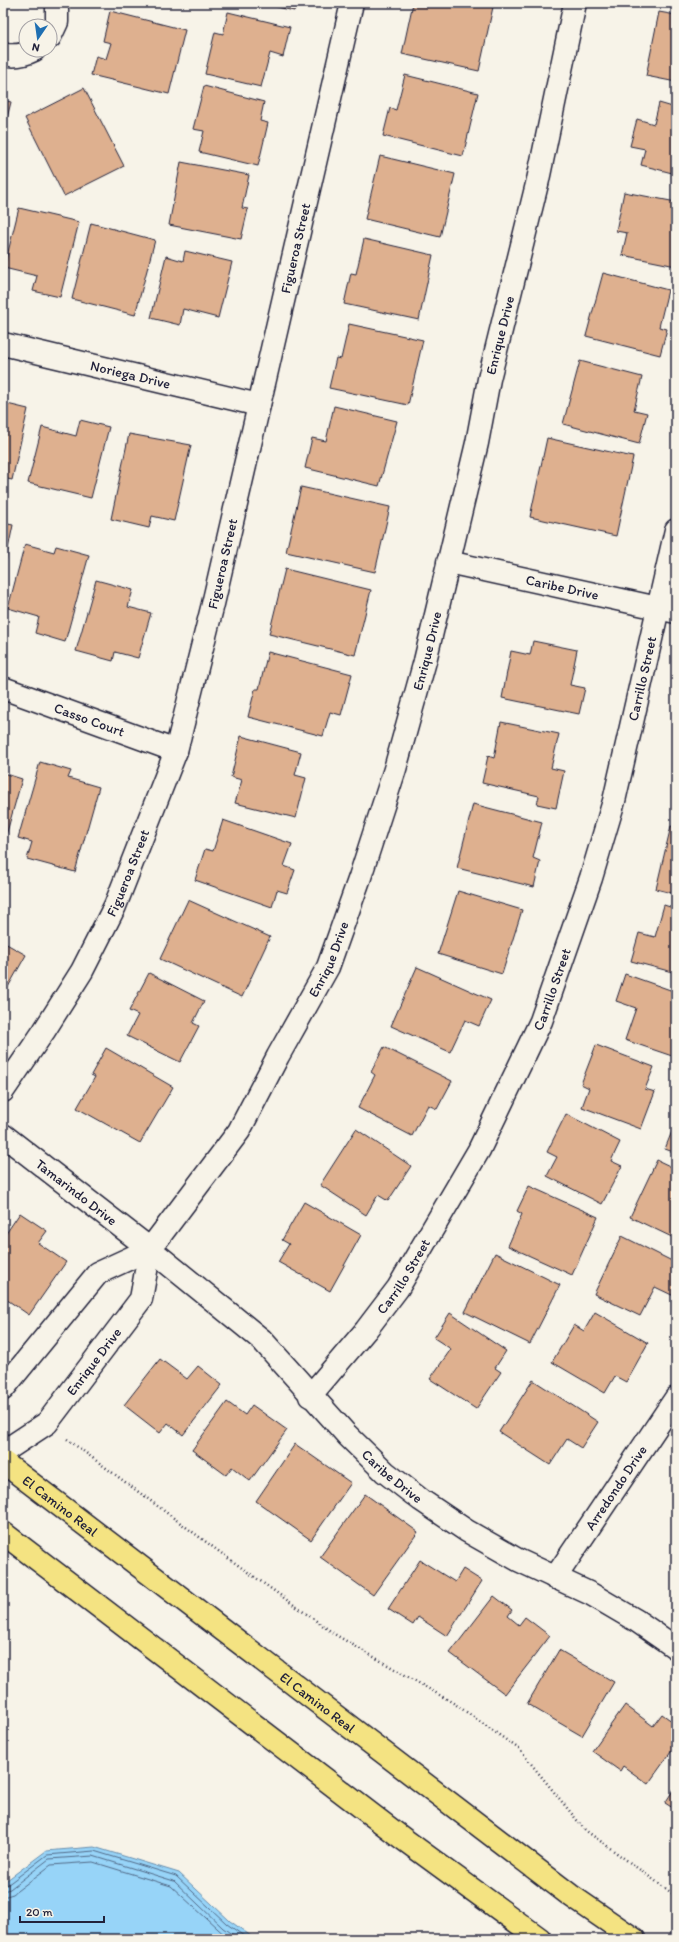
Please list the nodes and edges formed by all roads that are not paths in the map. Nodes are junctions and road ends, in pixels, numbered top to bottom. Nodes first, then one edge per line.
1 (57, 3) edge
2 (352, 3) edge
3 (576, 3) edge
4 (57, 18) edge
5 (3, 54) edge
6 (18, 55) edge
7 (3, 344) edge
8 (259, 405) junction
9 (676, 530) edge
10 (448, 562) junction
11 (667, 610) edge
12 (3, 688) edge
13 (176, 751) junction
14 (3, 1091) edge
15 (3, 1135) edge
16 (150, 1249) junction
17 (3, 1389) edge
18 (310, 1396) junction
19 (676, 1398) edge
20 (3, 1452) edge
21 (3, 1462) edge
22 (3, 1533) edge
23 (555, 1578) junction
24 (676, 1648) edge
25 (540, 1939) edge
26 (634, 1939) edge

1 - 4 street
2 - 8 street, Figueroa Street
3 - 10 street, Enrique Drive
5 - 6 street
7 - 8 street, Noriega Drive
8 - 13 street, Figueroa Street
9 - 11 street, Carrillo Street
10 - 11 street, Caribe Drive
10 - 16 street, Enrique Drive
11 - 18 street, Carrillo Street
12 - 13 street, Casso Court
13 - 14 street, Figueroa Street
15 - 16 street, Tamarindo Drive
16 - 17 street, Enrique Drive
16 - 18 street, Caribe Drive
16 - 20 street, Enrique Drive
18 - 23 street, Caribe Drive
19 - 23 street, Arredondo Drive
21 - 26 main road, El Camino Real
22 - 25 main road
23 - 24 street, Caribe Drive

